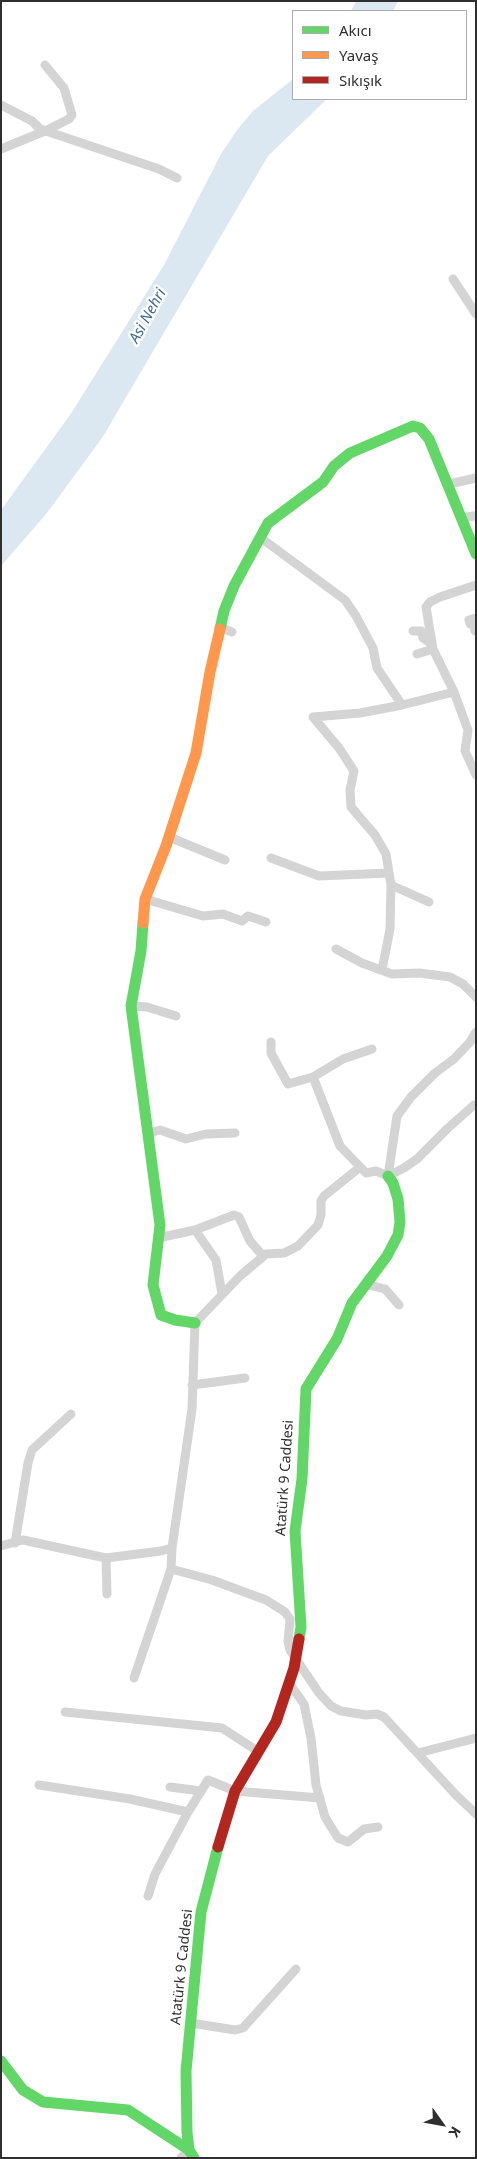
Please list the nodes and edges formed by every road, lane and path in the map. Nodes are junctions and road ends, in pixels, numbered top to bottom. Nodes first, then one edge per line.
1 (46, 65) dead end
2 (1, 105) edge
3 (45, 131) junction
4 (1, 149) edge
5 (176, 178) dead end
6 (453, 279) dead end
7 (476, 314) edge
8 (476, 478) edge
9 (449, 484) junction
10 (474, 516) dead end
11 (461, 518) junction
12 (261, 538) junction
13 (476, 554) edge
14 (476, 584) edge
15 (476, 618) edge
16 (219, 627) junction
17 (413, 631) dead end
18 (475, 631) edge
19 (232, 632) dead end
20 (433, 647) junction
21 (417, 654) dead end
22 (454, 692) junction
23 (402, 706) junction
24 (472, 729) edge
25 (476, 775) edge
26 (169, 837) junction
27 (271, 858) dead end
28 (225, 860) dead end
29 (389, 873) junction
30 (391, 885) junction
31 (145, 899) junction
32 (429, 902) dead end
33 (266, 922) dead end
34 (336, 949) dead end
35 (382, 970) junction
36 (476, 997) edge
37 (131, 1006) junction
38 (176, 1016) dead end
39 (476, 1032) edge
40 (271, 1042) dead end
41 (372, 1050) dead end
42 (313, 1076) junction
43 (474, 1105) dead end
44 (150, 1133) junction
45 (235, 1134) dead end
46 (359, 1168) junction
47 (388, 1176) junction
48 (195, 1230) junction
49 (158, 1238) junction
50 (263, 1256) junction
51 (365, 1284) junction
52 (222, 1294) junction
53 (399, 1305) dead end
54 (195, 1323) junction
55 (245, 1378) dead end
56 (192, 1385) junction
57 (71, 1414) dead end
58 (15, 1543) junction
59 (1, 1546) edge
60 (172, 1548) junction
61 (106, 1558) junction
62 (171, 1569) junction
63 (106, 1594) dead end
64 (296, 1659) junction
65 (134, 1678) dead end
66 (289, 1683) junction
67 (65, 1712) dead end
68 (476, 1738) edge
69 (259, 1752) junction
70 (418, 1753) junction
71 (39, 1785) dead end
72 (170, 1787) dead end
73 (201, 1791) junction
74 (235, 1791) junction
75 (320, 1798) junction
76 (475, 1811) edge
77 (188, 1812) junction
78 (378, 1827) dead end
79 (148, 1896) dead end
80 (296, 1969) dead end
81 (191, 2023) junction
82 (1, 2061) edge
83 (188, 2155) edge

1 - 3 street
2 - 3 street
3 - 4 street
3 - 5 street
6 - 7 street
8 - 9 street
9 - 11 street
9 - 12 street
10 - 11 street
11 - 13 street
12 - 16 street
12 - 23 street
14 - 20 street
15 - 18 street
16 - 19 street
16 - 26 street
17 - 20 street
20 - 21 street
20 - 22 street
22 - 23 street
22 - 24 street
23 - 29 street
24 - 25 street
26 - 28 street
26 - 31 street
27 - 29 street
29 - 30 street
30 - 32 street
30 - 35 street
31 - 33 street
31 - 37 street
34 - 35 street
35 - 36 street
37 - 38 street
37 - 44 street
39 - 47 street
40 - 42 street
41 - 42 street
42 - 46 street
43 - 47 street
44 - 45 street
44 - 49 street
46 - 47 street
46 - 50 street
47 - 51 street, Atatürk 9 Caddesi
48 - 49 street
48 - 50 street
48 - 52 street
49 - 54 street
50 - 52 street
51 - 53 street
51 - 64 street, Atatürk 9 Caddesi
52 - 54 street
54 - 56 street
55 - 56 street
56 - 60 street
57 - 58 street
58 - 59 street
58 - 61 street
60 - 61 street
60 - 62 street
61 - 63 street
62 - 64 street
62 - 65 street
64 - 66 street, Atatürk 9 Caddesi
64 - 70 street
66 - 69 street, Atatürk 9 Caddesi
66 - 75 street
67 - 69 street
68 - 70 street
69 - 74 street, Atatürk 9 Caddesi
70 - 76 street
71 - 77 street
72 - 73 street
73 - 74 street
73 - 77 street
74 - 75 street
74 - 81 street, Atatürk 9 Caddesi
75 - 78 street
77 - 79 street
80 - 81 street
81 - 83 street, Atatürk 9 Caddesi
82 - 83 street

